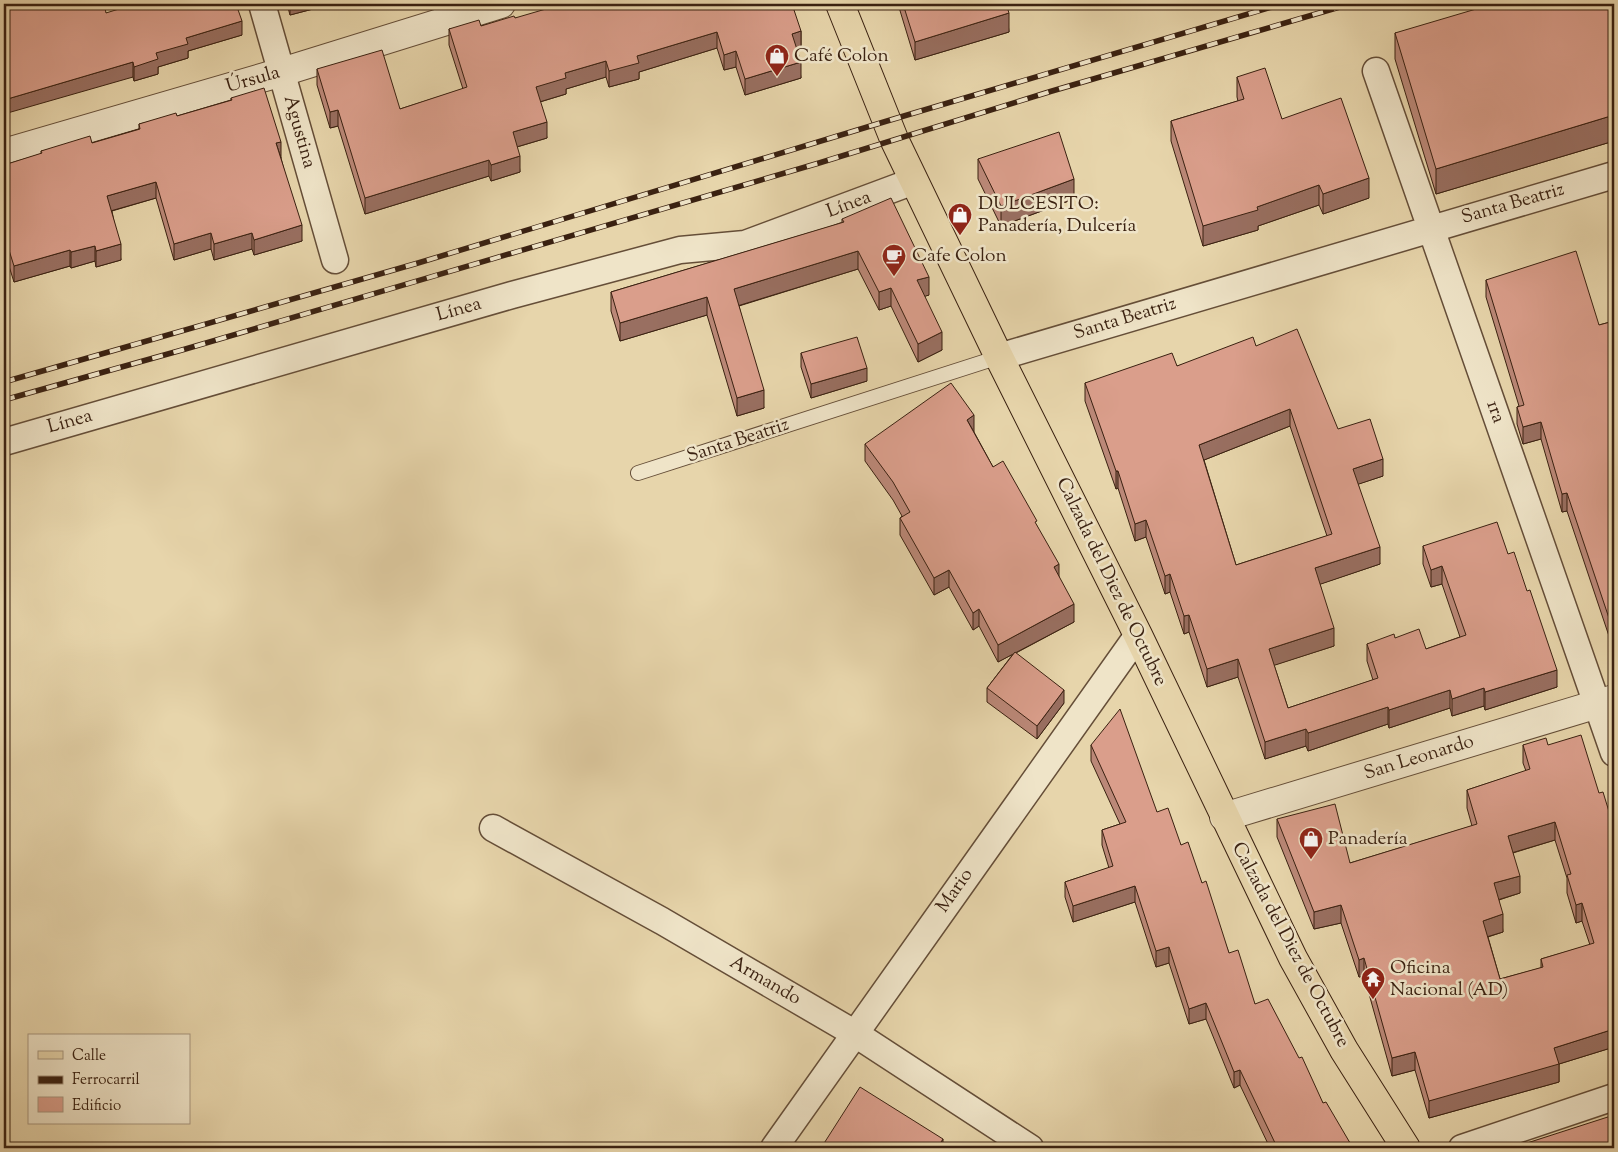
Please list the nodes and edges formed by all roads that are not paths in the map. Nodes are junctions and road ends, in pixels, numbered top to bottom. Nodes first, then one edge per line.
1 (262, 4) edge
2 (840, 4) edge
3 (490, 5) edge
4 (1376, 71) dead end
5 (282, 72) junction
6 (4, 152) edge
7 (1614, 174) edge
8 (914, 180) junction
9 (1432, 229) junction
10 (335, 260) dead end
11 (999, 357) junction
12 (4, 442) edge
13 (638, 473) dead end
14 (1138, 635) junction
15 (1605, 702) edge
16 (1614, 753) edge
17 (1224, 817) junction
18 (493, 828) dead end
19 (854, 1033) junction
20 (1614, 1097) edge
21 (774, 1148) edge
22 (1030, 1148) edge
23 (1406, 1148) edge
24 (1462, 1148) edge

1 - 5 street, Agustina
2 - 8 main road, Calzada del Diez de Octubre
3 - 5 street, Úrsula
4 - 9 street, 1ra
5 - 6 street, Úrsula
5 - 10 street, Agustina
7 - 9 street, Santa Beatriz
8 - 11 main road, Calzada del Diez de Octubre
8 - 12 street, Línea
9 - 11 street, Santa Beatriz
9 - 15 street, 1ra
11 - 13 lane, Santa Beatriz
11 - 14 main road, Calzada del Diez de Octubre
14 - 17 main road, Calzada del Diez de Octubre
14 - 19 street, Mario
15 - 16 street, 1ra
15 - 17 street, San Leonardo
17 - 23 main road, Calzada del Diez de Octubre
18 - 19 street, Armando
19 - 21 street, Mario
19 - 22 street, Armando
20 - 24 street

